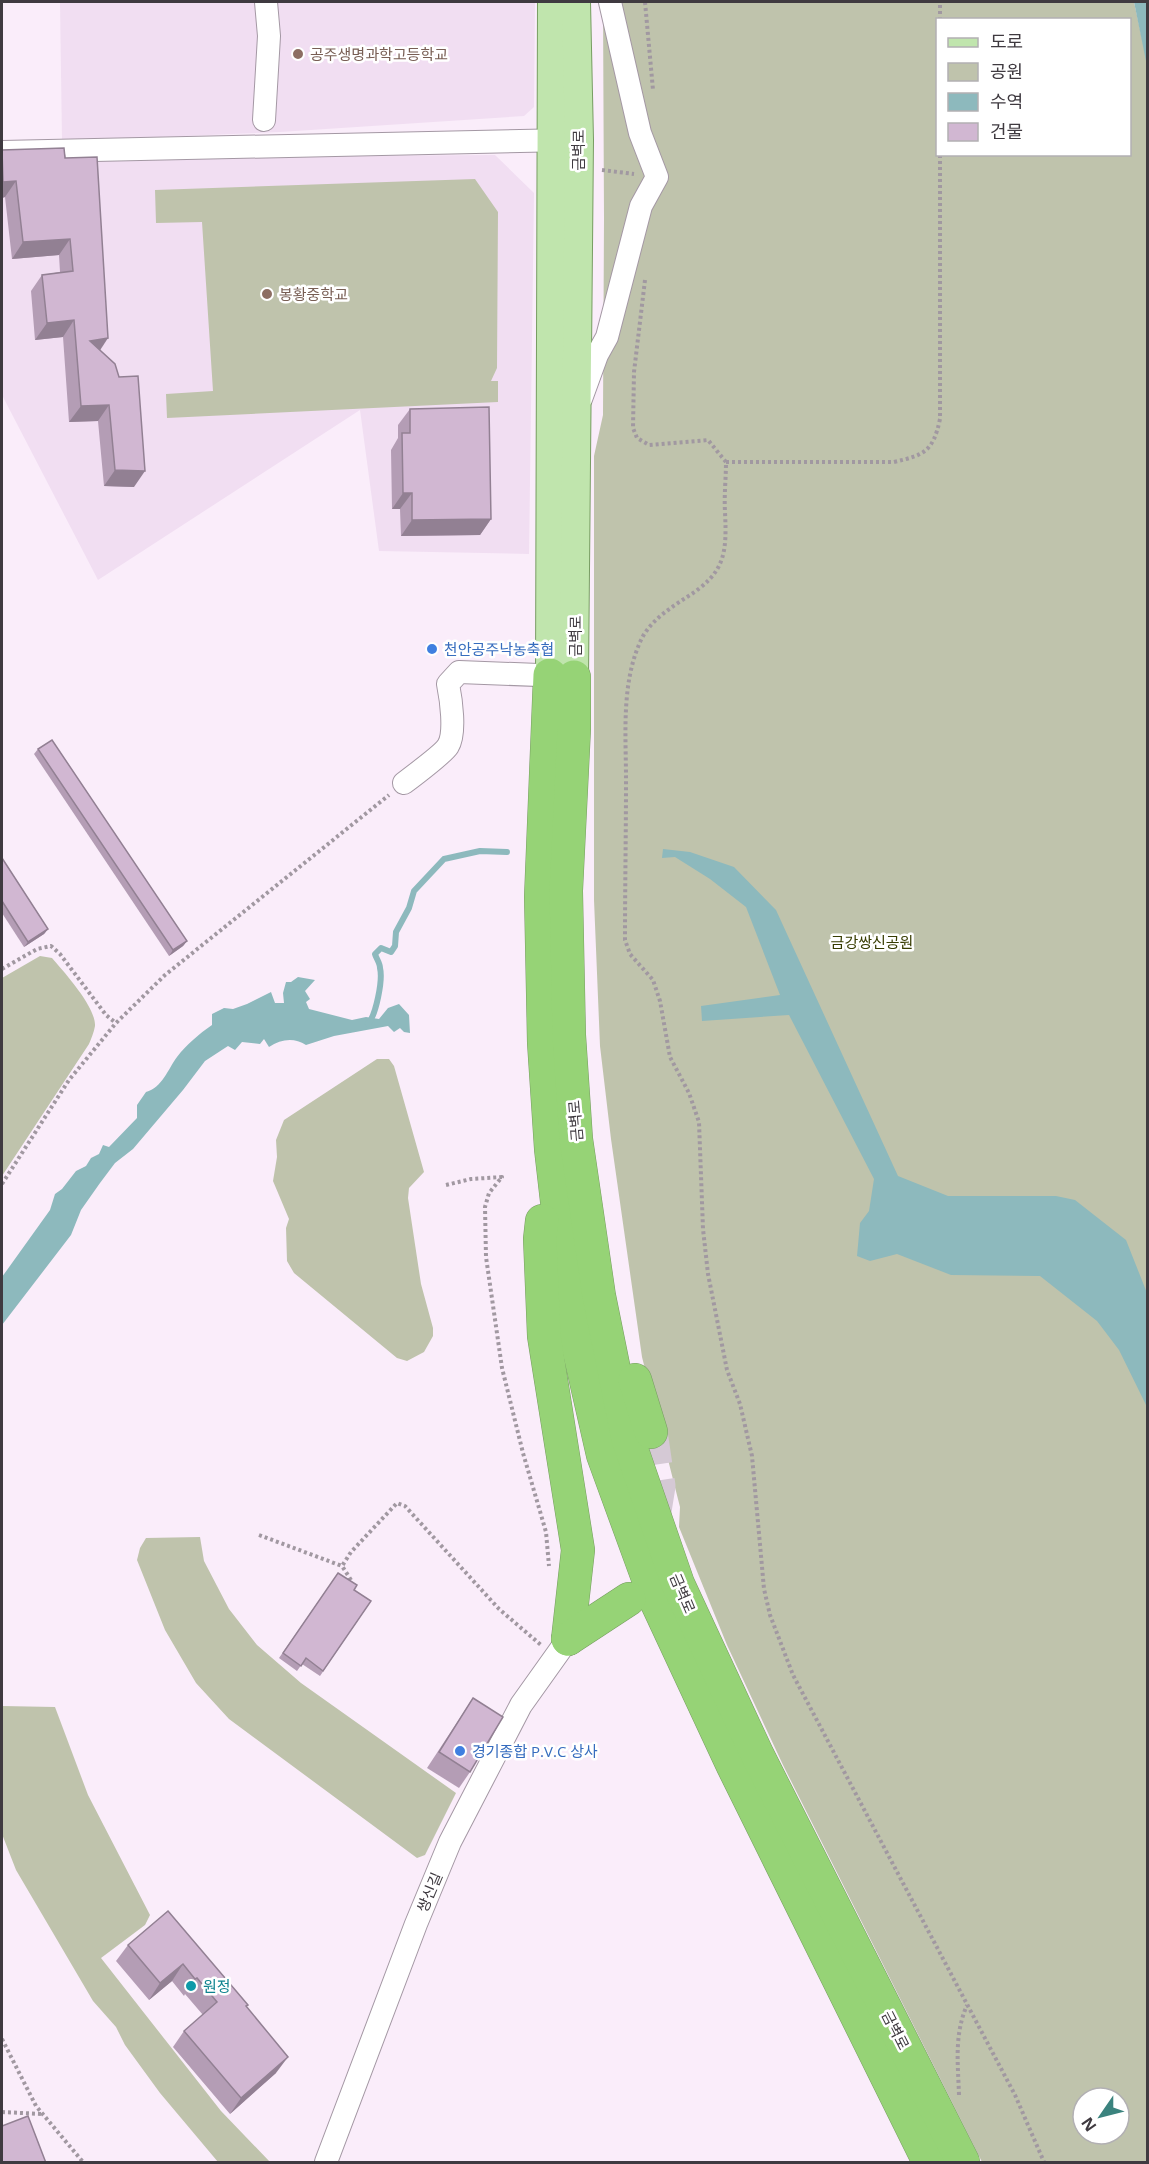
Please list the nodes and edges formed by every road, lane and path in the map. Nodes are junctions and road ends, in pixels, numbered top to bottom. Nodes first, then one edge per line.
1 (266, 2) edge
2 (552, 2) edge
3 (576, 2) edge
4 (610, 2) edge
5 (645, 2) edge
6 (940, 2) edge
7 (940, 18) edge
8 (653, 91) dead end
9 (264, 120) dead end
10 (566, 140) junction
11 (2, 152) edge
12 (940, 156) edge
13 (592, 169) dead end
14 (634, 174) dead end
15 (646, 269) dead end
16 (577, 411) junction
17 (726, 462) junction
18 (562, 676) junction
19 (404, 783) joint
20 (2, 969) edge
21 (568, 984) junction
22 (116, 1023) junction
23 (551, 1149) junction
24 (2, 1184) edge
25 (446, 1185) dead end
26 (651, 1432) tunnel mouth
27 (259, 1535) dead end
28 (342, 1566) junction
29 (351, 1580) edge
30 (574, 1584) junction
31 (628, 1599) dead end
32 (562, 1648) junction
33 (967, 2004) junction
34 (2, 2039) edge
35 (959, 2104) dead end
36 (2, 2112) edge
37 (43, 2114) junction
38 (83, 2163) edge
39 (326, 2163) edge
40 (929, 2163) edge
41 (963, 2163) edge
42 (1044, 2163) edge

1 - 9 street
2 - 10 main road, 금벽로
3 - 10 main road, 금벽로
4 - 16 street
5 - 8 path
6 - 7 path
10 - 11 street
10 - 16 main road, 금벽로
10 - 18 main road, 금벽로
12 - 17 path
13 - 14 path
15 - 17 path
16 - 18 main road, 금벽로
17 - 33 path
18 - 19 street
18 - 21 highway, 금벽로
18 - 23 highway, 금벽로
19 - 22 path
20 - 22 path
21 - 26 highway
21 - 41 highway, 금벽로
22 - 24 path
23 - 30 highway
23 - 40 highway, 금벽로
25 - 30 path
27 - 28 path
28 - 29 path
28 - 32 path
30 - 32 highway
31 - 32 highway
32 - 39 street, 쌍신길
33 - 35 path
33 - 42 path
34 - 37 path
36 - 37 path
37 - 38 path

